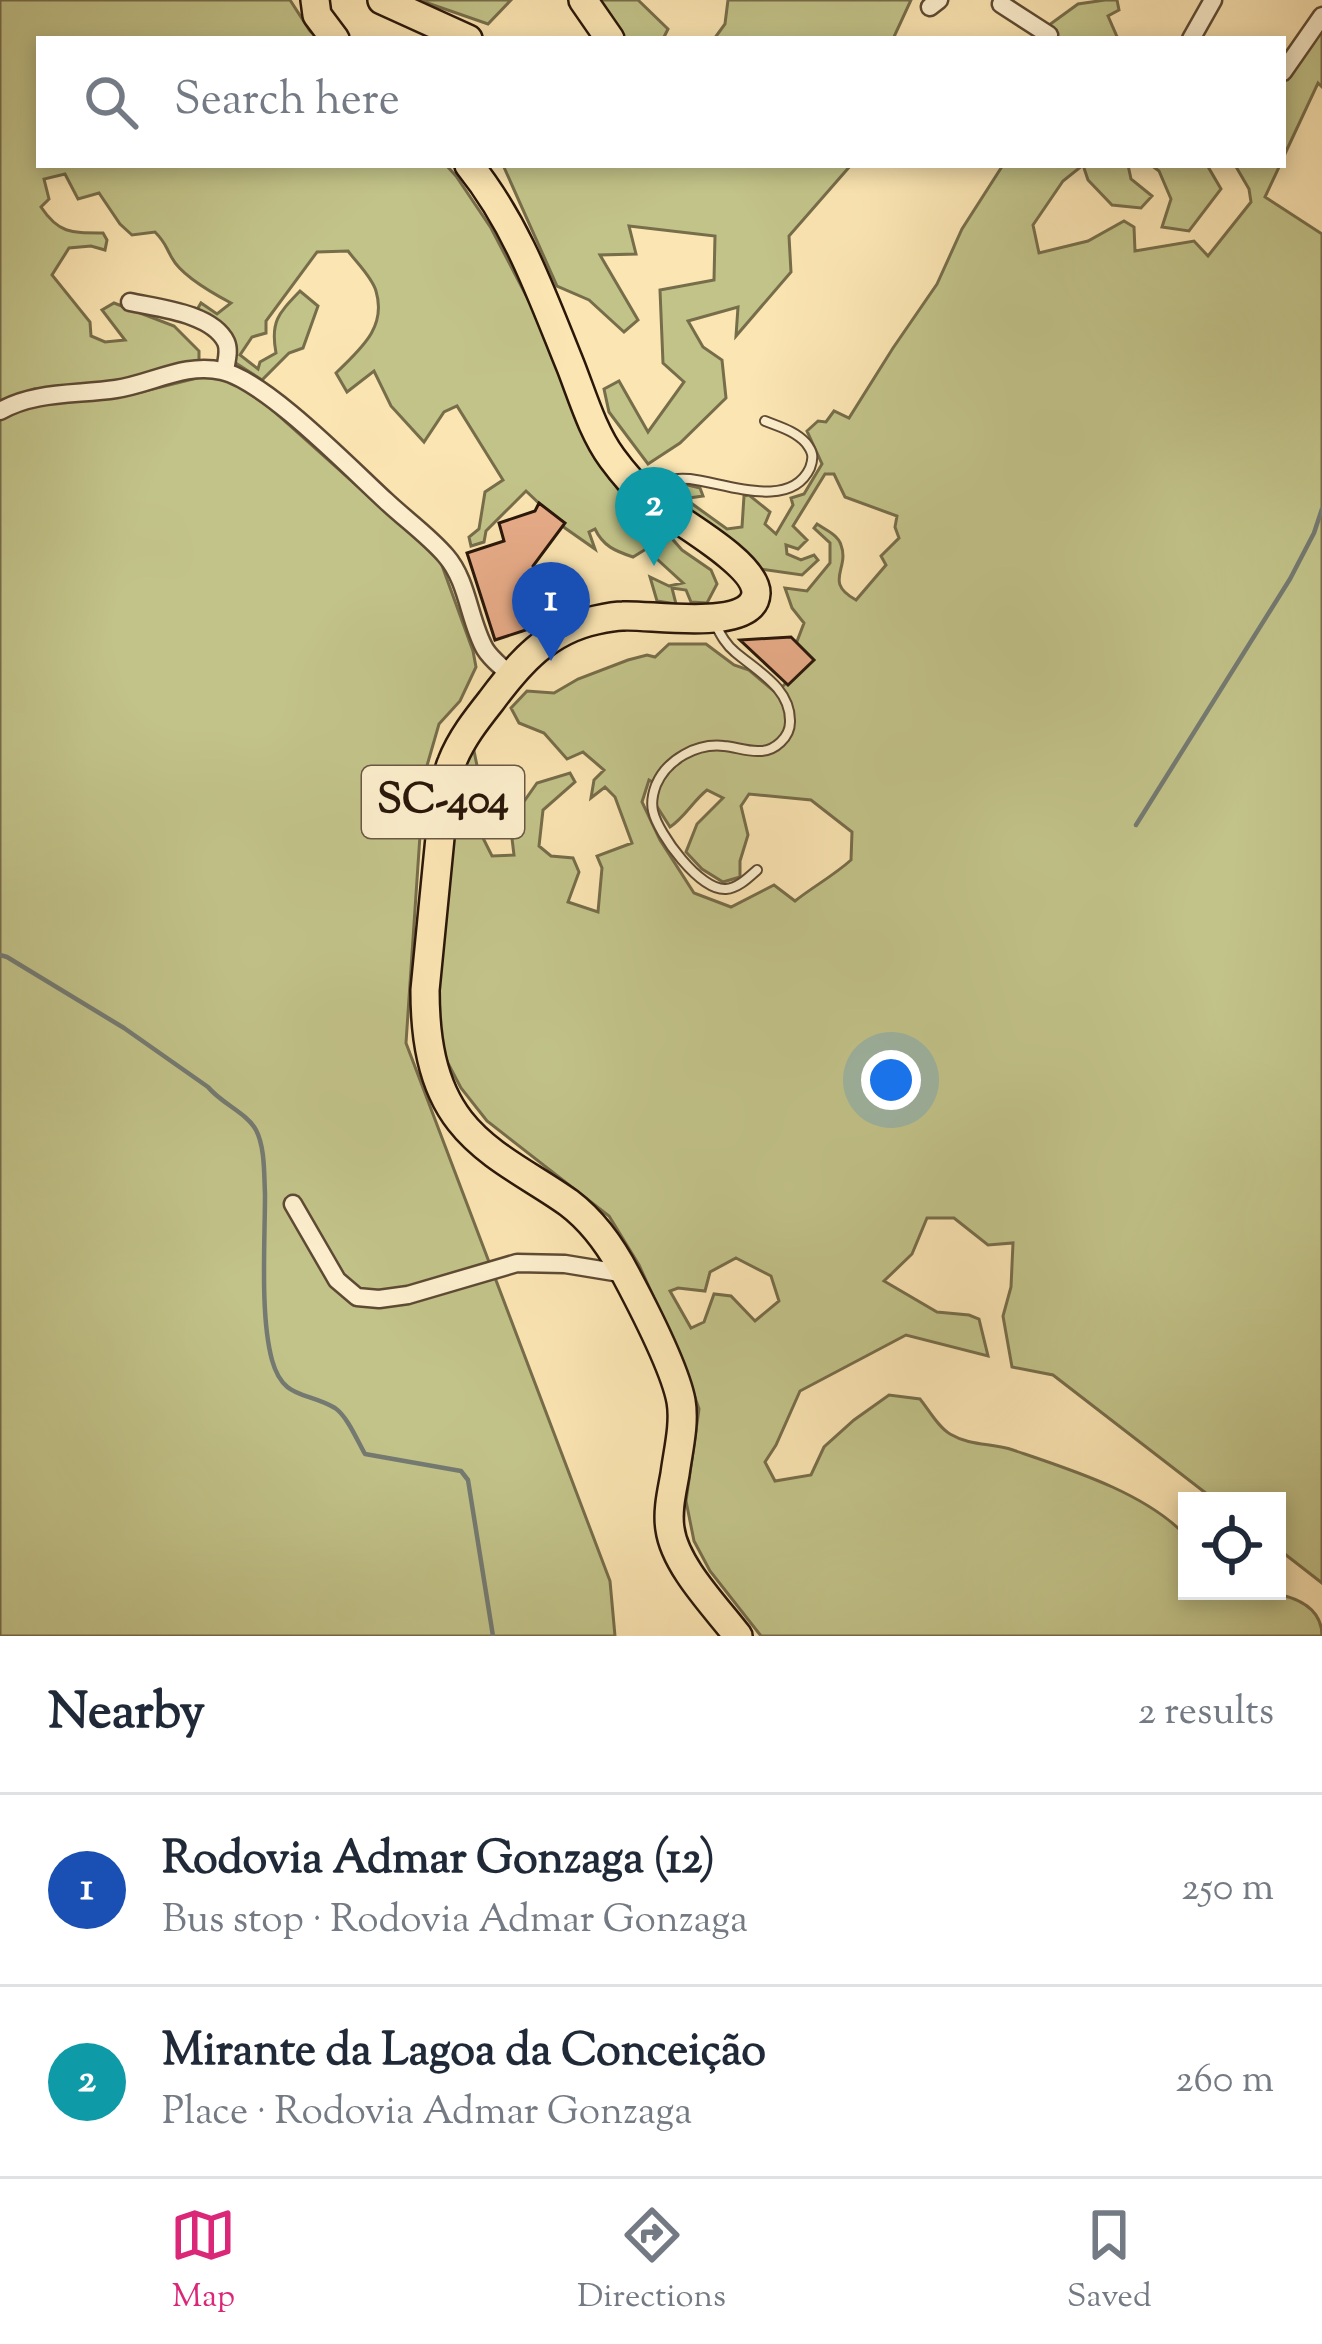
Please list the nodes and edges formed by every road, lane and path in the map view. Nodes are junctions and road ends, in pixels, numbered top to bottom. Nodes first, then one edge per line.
1 (315, 0) edge
2 (382, 0) edge
3 (583, 0) edge
4 (1213, 0) edge
5 (997, 1) edge
6 (1322, 16) edge
7 (1049, 35) dead end
8 (333, 36) edge
9 (461, 36) edge
10 (608, 36) edge
11 (1193, 36) edge
12 (1286, 68) edge
13 (472, 168) edge
14 (130, 302) dead end
15 (225, 371) junction
16 (0, 411) edge
17 (766, 421) dead end
18 (637, 487) junction
19 (712, 619) junction
20 (510, 674) junction
21 (757, 870) dead end
22 (293, 1204) dead end
23 (626, 1274) junction
24 (738, 1636) edge

1 - 8 main road
2 - 9 main road
3 - 10 main road
4 - 11 street
5 - 7 street
6 - 12 street
13 - 18 main road
14 - 15 street
15 - 16 street
15 - 20 street
17 - 18 lane
18 - 19 main road
19 - 20 main road, SC-404
19 - 21 lane
20 - 23 main road, SC-404
22 - 23 street
23 - 24 main road, SC-404

